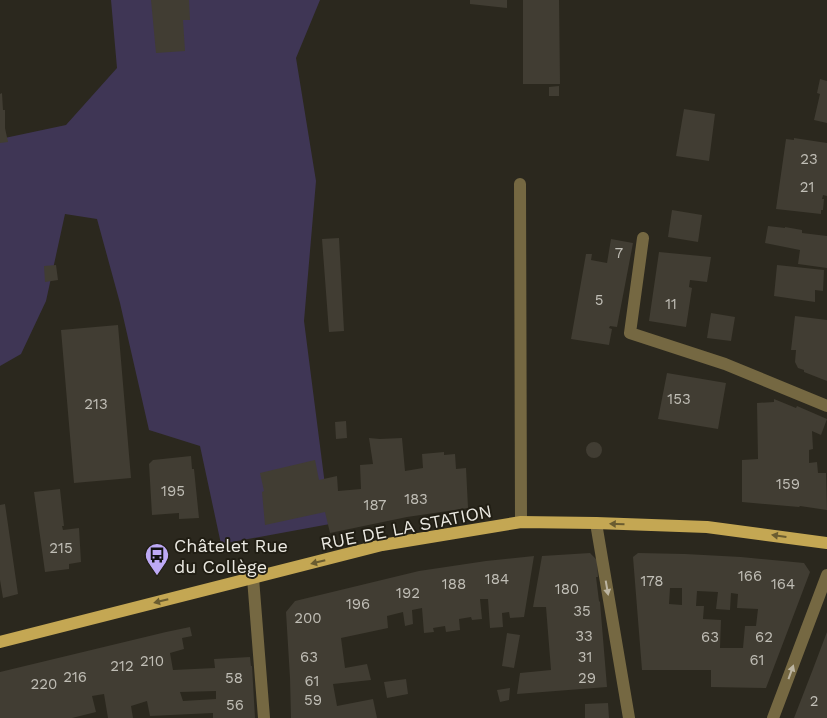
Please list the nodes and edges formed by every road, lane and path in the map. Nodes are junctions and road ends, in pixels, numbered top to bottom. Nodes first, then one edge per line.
1 (520, 184) dead end
2 (643, 238) dead end
3 (827, 406) edge
4 (521, 522) junction
5 (596, 523) junction
6 (827, 543) edge
7 (827, 575) edge
8 (253, 578) junction
9 (0, 642) edge
10 (264, 718) edge
11 (629, 718) edge
12 (774, 718) edge

1 - 4 street
2 - 3 street
4 - 5 main road, RUE DE LA STATION
4 -> 8 main road, RUE DE LA STATION
6 -> 5 main road, RUE DE LA STATION
5 -> 11 street
12 -> 7 street
8 -> 9 main road, RUE DE LA STATION
8 - 10 street

